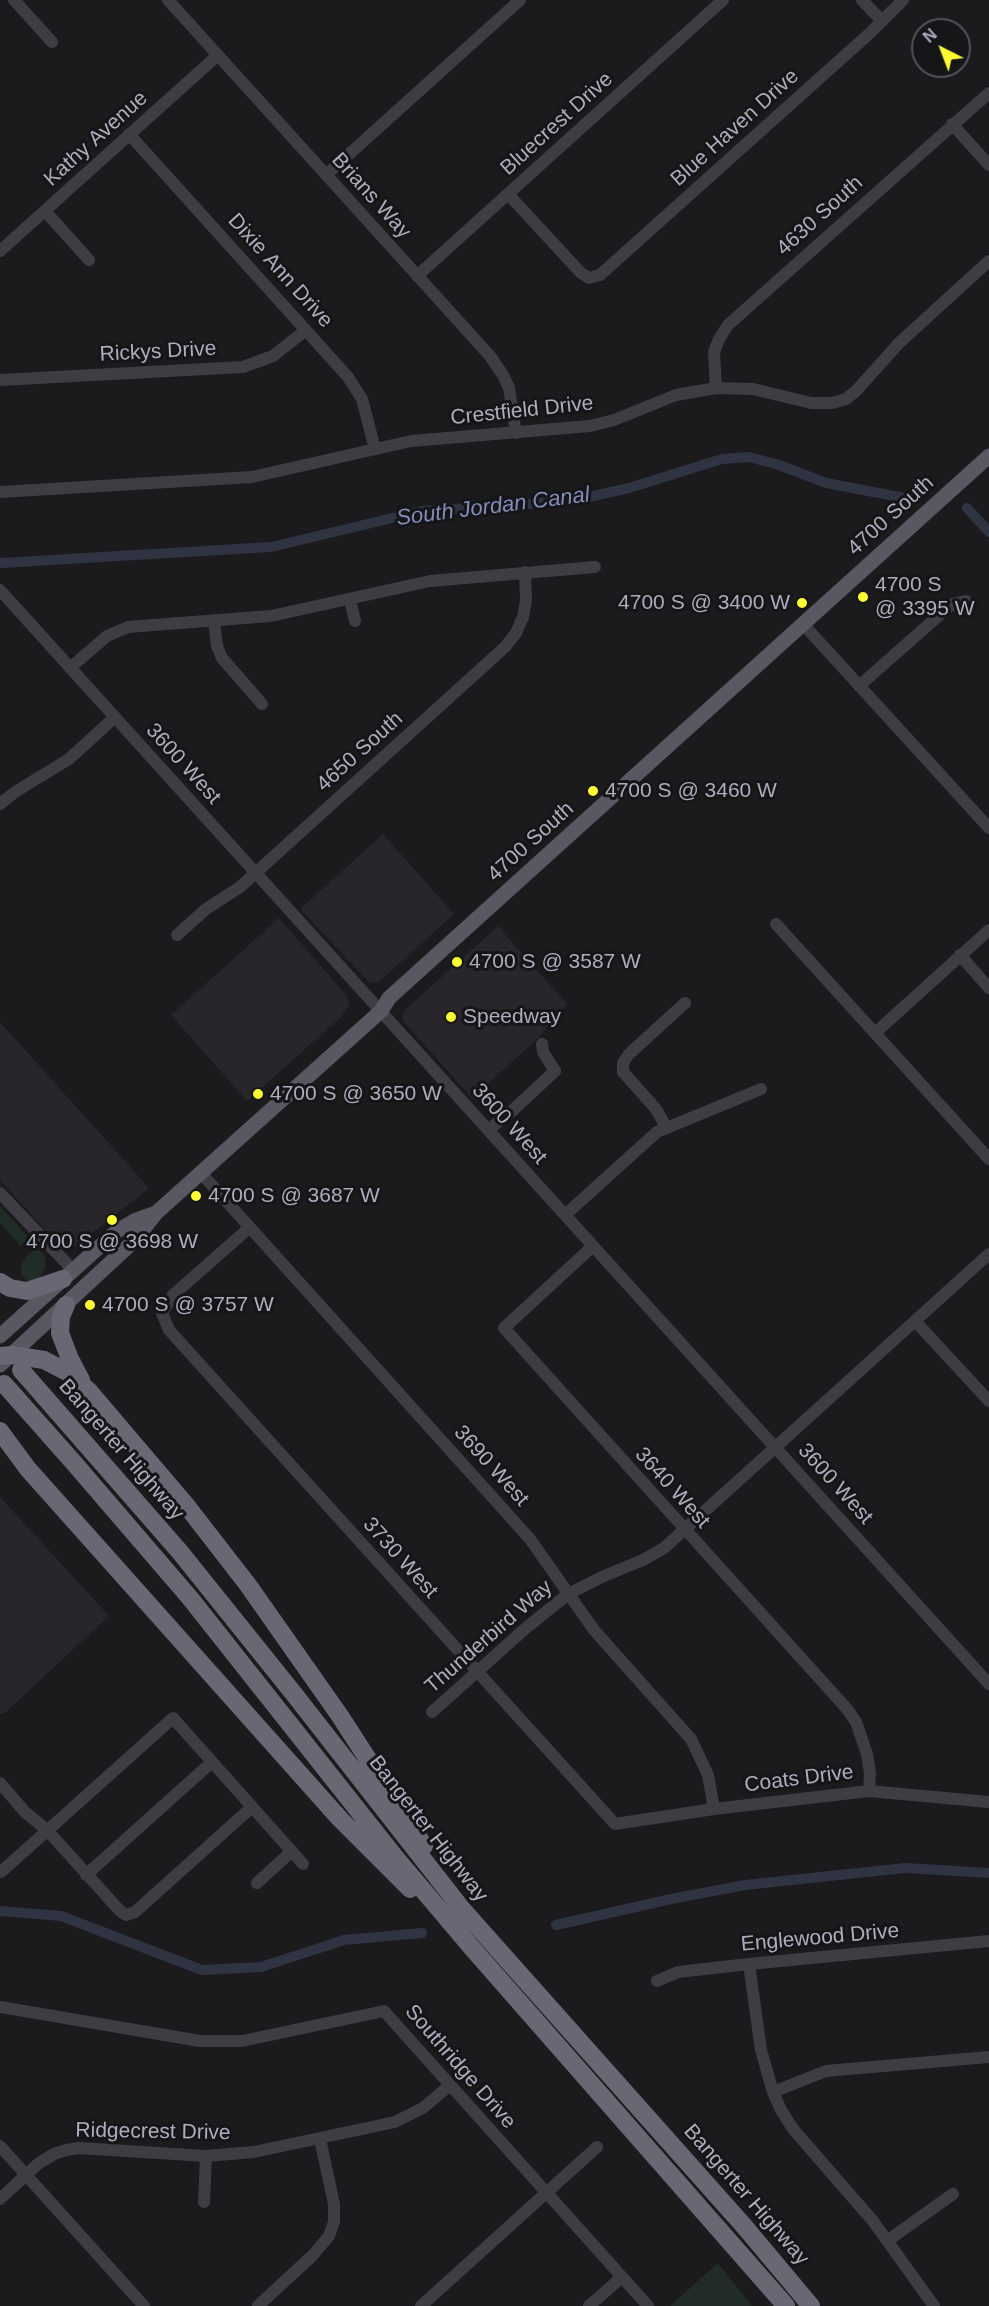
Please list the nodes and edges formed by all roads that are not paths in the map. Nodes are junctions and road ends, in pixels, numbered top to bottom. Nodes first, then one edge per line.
1 (14, 0) edge
2 (168, 0) edge
3 (520, 0) edge
4 (723, 0) edge
5 (862, 0) edge
6 (903, 0) edge
7 (880, 20) junction
8 (52, 42) dead end
9 (218, 55) junction
10 (989, 93) edge
11 (952, 124) junction
12 (129, 134) junction
13 (989, 165) edge
14 (326, 175) junction
15 (508, 194) junction
16 (45, 211) junction
17 (0, 251) edge
18 (89, 260) dead end
19 (989, 261) edge
20 (417, 276) junction
21 (306, 330) junction
22 (0, 380) edge
23 (716, 388) junction
24 (516, 433) junction
25 (375, 449) junction
26 (989, 456) edge
27 (0, 492) edge
28 (595, 567) dead end
29 (525, 572) junction
30 (0, 590) edge
31 (350, 600) junction
32 (966, 601) dead end
33 (214, 621) junction
34 (355, 621) dead end
35 (803, 624) junction
36 (70, 668) junction
37 (859, 686) junction
38 (262, 705) dead end
39 (115, 717) junction
40 (0, 804) edge
41 (989, 828) edge
42 (256, 873) junction
43 (776, 924) dead end
44 (989, 930) edge
45 (177, 935) dead end
46 (960, 956) junction
47 (989, 988) edge
48 (685, 1003) dead end
49 (381, 1011) junction
50 (875, 1033) junction
51 (542, 1044) dead end
52 (761, 1089) dead end
53 (666, 1127) junction
54 (488, 1130) junction
55 (989, 1159) edge
56 (201, 1173) junction
57 (0, 1192) edge
58 (156, 1213) junction
59 (565, 1215) junction
60 (249, 1228) junction
61 (593, 1246) junction
62 (989, 1254) edge
63 (68, 1275) junction
64 (0, 1282) edge
65 (66, 1305) junction
66 (915, 1321) junction
67 (0, 1336) edge
68 (8, 1361) edge
69 (4, 1384) dead end
70 (89, 1391) junction
71 (989, 1401) edge
72 (0, 1431) edge
73 (775, 1446) junction
74 (0, 1447) edge
75 (28, 1469) junction
76 (683, 1529) junction
77 (568, 1594) junction
78 (477, 1672) junction
79 (989, 1684) edge
80 (432, 1712) dead end
81 (212, 1762) junction
82 (2, 1789) edge
83 (869, 1791) junction
84 (989, 1802) edge
85 (252, 1807) junction
86 (714, 1809) junction
87 (615, 1824) joint
88 (47, 1830) junction
89 (292, 1851) junction
90 (303, 1864) dead end
91 (1, 1872) edge
92 (86, 1875) junction
93 (257, 1883) dead end
94 (462, 1909) junction
95 (989, 1941) edge
96 (472, 1948) junction
97 (749, 1964) junction
98 (657, 1981) dead end
99 (0, 2007) edge
100 (989, 2057) edge
101 (450, 2085) junction
102 (773, 2092) junction
103 (320, 2139) junction
104 (0, 2146) edge
105 (597, 2147) dead end
106 (206, 2156) junction
107 (26, 2175) junction
108 (546, 2193) junction
109 (953, 2194) dead end
110 (0, 2199) edge
111 (204, 2202) dead end
112 (887, 2241) junction
113 (622, 2277) junction
114 (144, 2306) edge
115 (258, 2306) edge
116 (421, 2306) edge
117 (589, 2306) edge
118 (648, 2306) edge
119 (786, 2306) edge
120 (811, 2306) edge
121 (934, 2306) edge

1 - 8 street
2 - 9 street, Brians Way
3 - 14 street
4 - 15 street, Bluecrest Drive
5 - 7 street
6 - 7 street, Blue Haven Drive
7 - 15 street, Blue Haven Drive
9 - 12 street, Kathy Avenue
9 - 14 street, Brians Way
10 - 11 street, 4630 South
11 - 13 street
11 - 23 street, 4630 South
12 - 16 street, Kathy Avenue
12 - 21 street, Dixie Ann Drive
14 - 20 street, Brians Way
15 - 20 street, Bluecrest Drive
16 - 17 street, Kathy Avenue
16 - 18 street
19 - 23 street, Crestfield Drive
20 - 24 street, Brians Way
21 - 22 street, Rickys Drive
21 - 25 street, Dixie Ann Drive
23 - 24 street, Crestfield Drive
24 - 25 street, Crestfield Drive
25 - 27 street, Crestfield Drive
26 - 35 main road, 4700 South
28 - 29 street
29 - 31 street
29 - 42 street, 4650 South
30 - 36 street, 3600 West
31 - 33 street
31 - 34 street
32 - 37 street
33 - 36 street
33 - 38 street
35 - 37 street
35 - 49 main road, 4700 South
36 - 39 street, 3600 West
37 - 41 street
39 - 40 street
39 - 42 street, 3600 West
42 - 45 street, 4650 South
42 - 49 street, 3600 West
43 - 50 street
44 - 46 street
46 - 47 street
46 - 50 street
48 - 53 street
49 - 54 street, 3600 West
49 - 56 main road, 4700 South
50 - 55 street
51 - 54 street
52 - 53 street
53 - 59 street
54 - 59 street, 3600 West
56 - 58 main road, 4700 South
56 - 60 street, 3690 West
57 - 63 street
58 - 63 main road, 4700 South
58 - 65 main road, 4700 South
59 - 61 street, 3600 West
60 - 77 street, 3690 West
60 - 78 street, 3730 West
61 - 73 street, 3600 West
61 - 76 street, 3640 West
62 - 66 street, Thunderbird Way
63 - 64 highway
63 - 67 main road, 4700 South
65 - 68 main road, 4700 South
65 - 70 highway
66 - 71 street
66 - 73 street, Thunderbird Way
68 - 70 highway
68 - 94 highway, Bangerter Highway
69 - 96 highway, Bangerter Highway
70 - 94 highway
72 - 75 highway
73 - 76 street, Thunderbird Way
73 - 79 street, 3600 West
74 - 75 highway
75 - 96 highway
76 - 77 street, Thunderbird Way
76 - 83 street, 3640 West
77 - 78 street, Thunderbird Way
77 - 86 street, 3690 West
78 - 80 street, Thunderbird Way
78 - 87 street, 3730 West
81 - 85 street
81 - 88 street
81 - 92 street
82 - 88 street
83 - 84 street, Coats Drive
83 - 86 street, Coats Drive
85 - 89 street
85 - 92 street
86 - 87 street, Coats Drive
88 - 91 street
88 - 92 street
89 - 90 street
89 - 93 street
94 - 120 highway, Bangerter Highway
95 - 97 street, Englewood Drive
96 - 119 highway, Bangerter Highway
97 - 98 street, Englewood Drive
97 - 102 street
99 - 101 street, Southridge Drive
100 - 102 street
101 - 103 street, Ridgecrest Drive
101 - 108 street, Southridge Drive
102 - 112 street
103 - 106 street, Ridgecrest Drive
103 - 115 street
104 - 107 street
105 - 108 street
106 - 107 street, Ridgecrest Drive
106 - 111 street
107 - 110 street, Ridgecrest Drive
107 - 114 street
108 - 113 street, Southridge Drive
108 - 116 street
109 - 112 street
112 - 121 street
113 - 117 street
113 - 118 street, Southridge Drive

